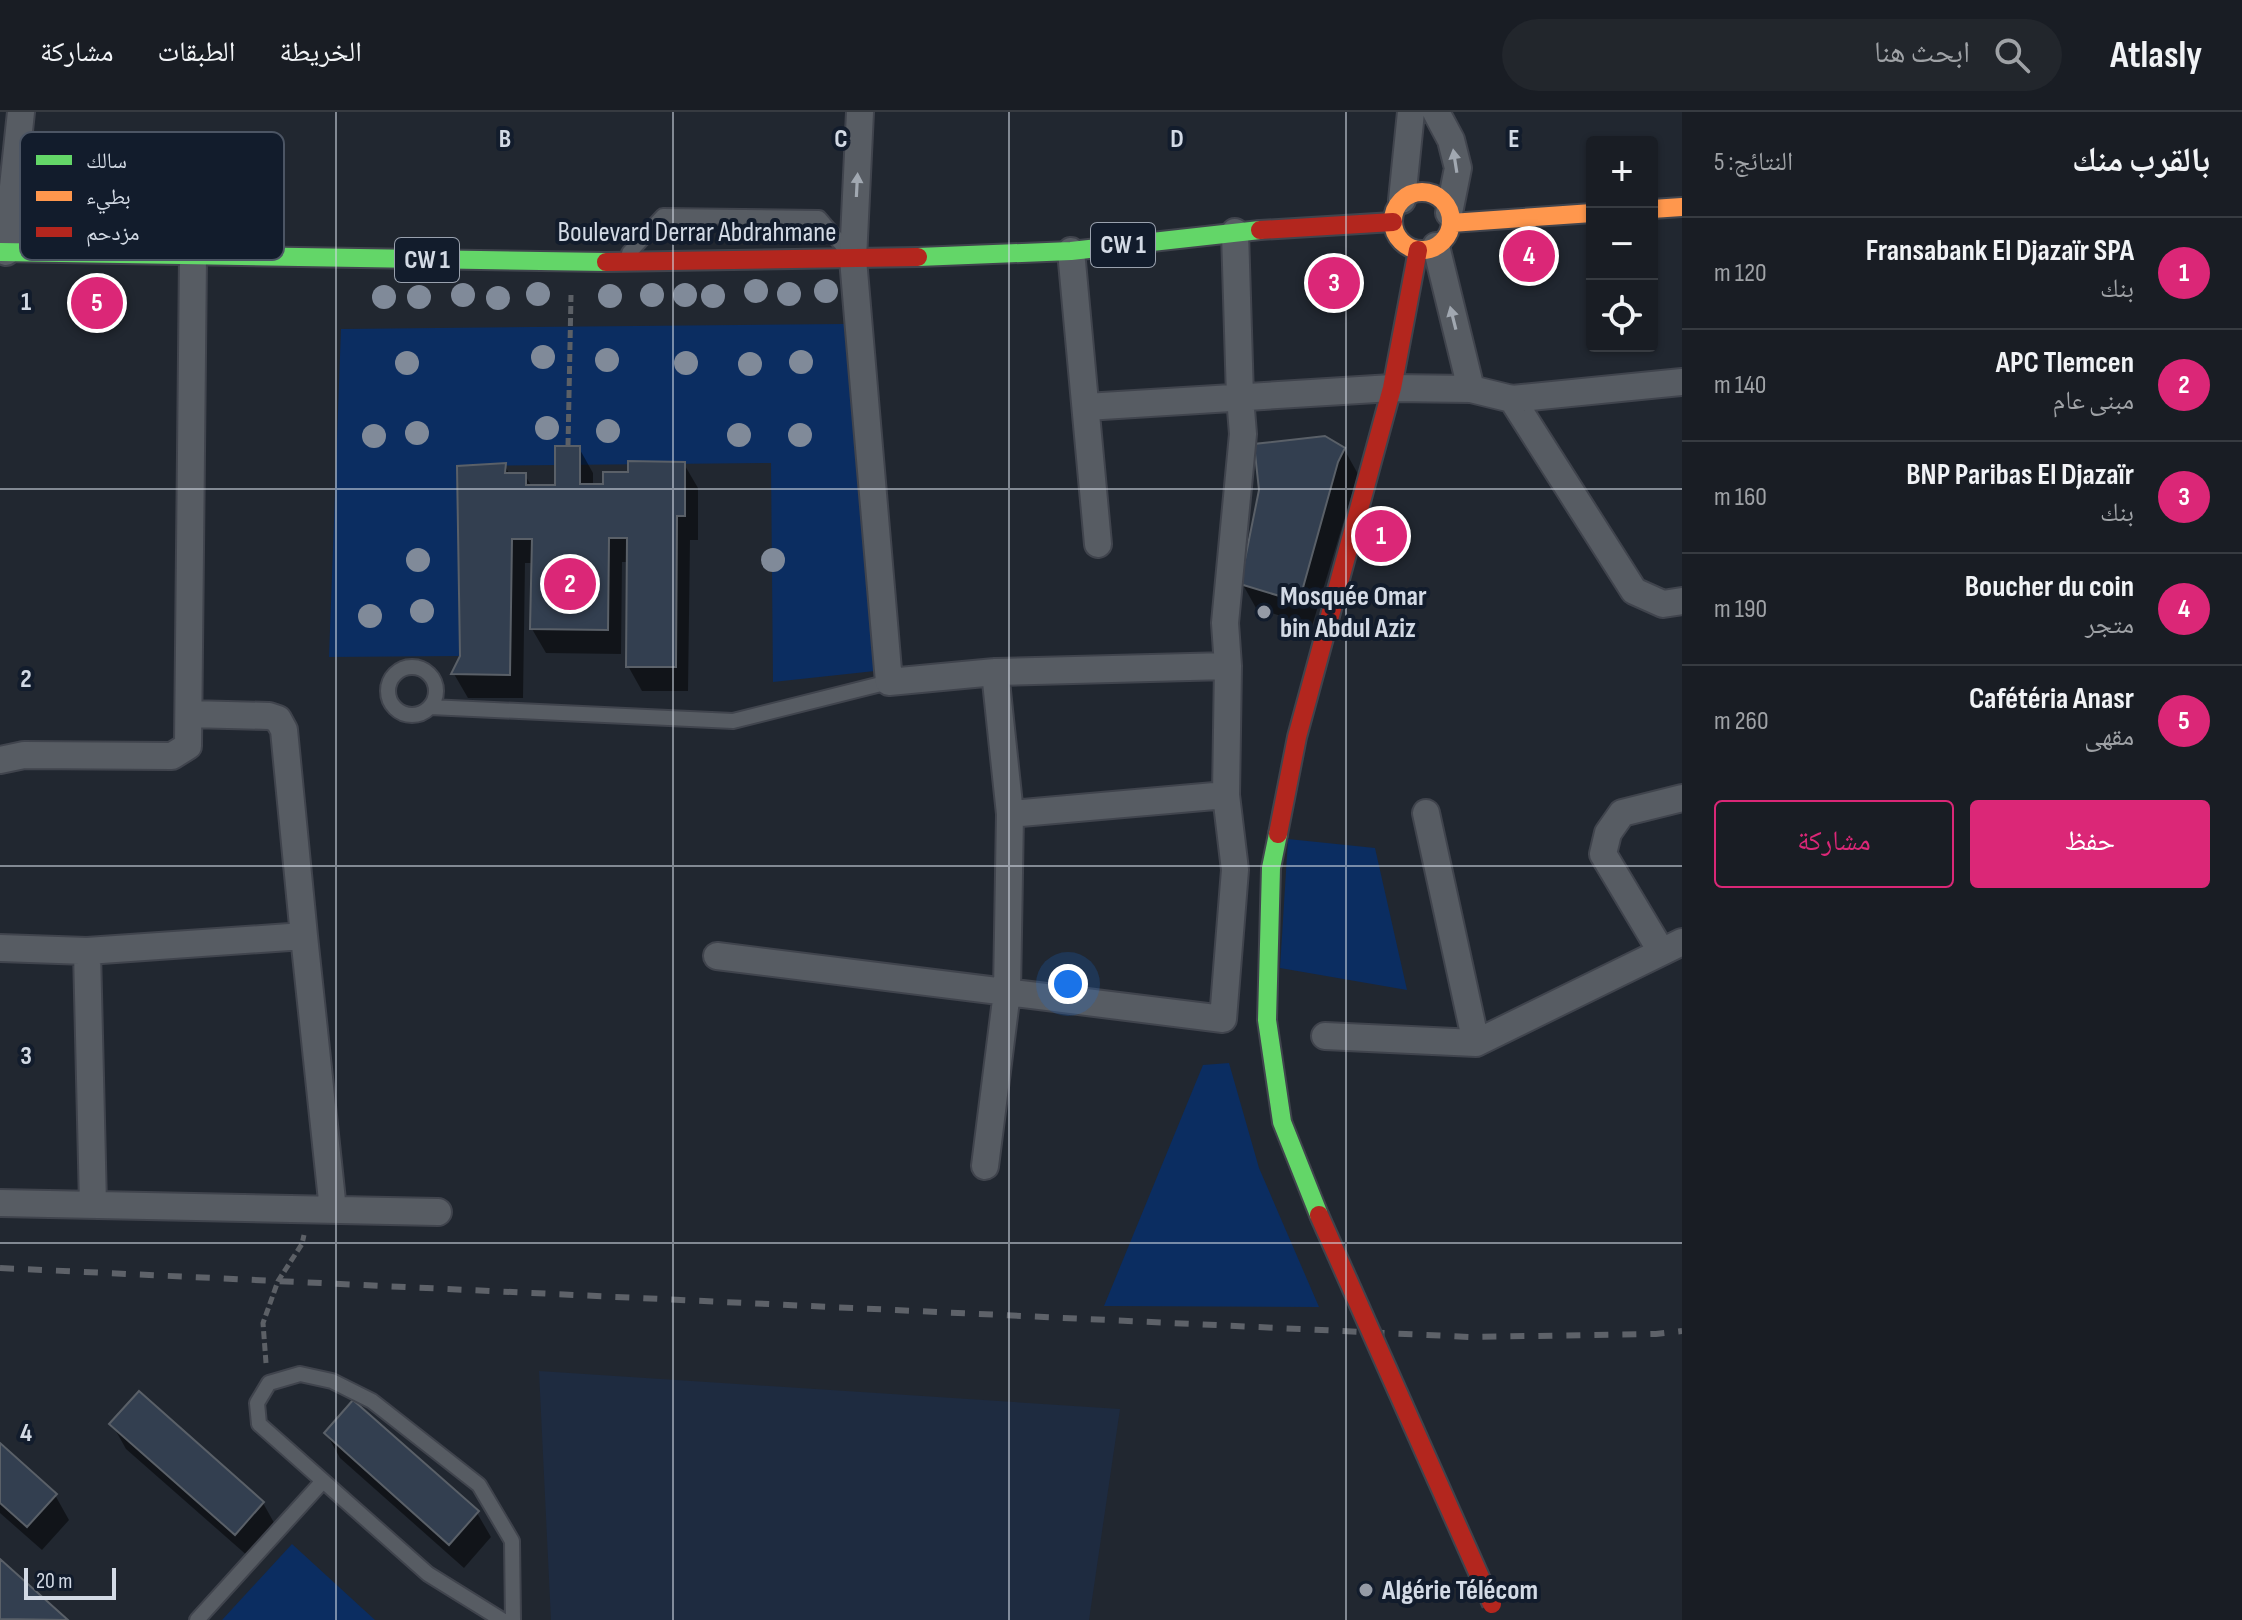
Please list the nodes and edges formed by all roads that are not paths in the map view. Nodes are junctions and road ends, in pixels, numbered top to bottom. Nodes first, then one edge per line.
1 (21, 112) edge
2 (860, 112) edge
3 (1411, 112) edge
4 (1436, 112) edge
5 (1682, 207) edge
6 (1658, 209) edge
7 (1397, 211) junction
8 (1586, 213) edge
9 (1450, 218) junction
10 (1235, 232) junction
11 (1427, 248) junction
12 (1071, 251) junction
13 (3, 252) edge
14 (284, 257) edge
15 (853, 259) junction
16 (193, 260) edge
17 (620, 261) junction
18 (1682, 382) edge
19 (1392, 388) junction
20 (1471, 389) junction
21 (1240, 397) junction
22 (1512, 399) junction
23 (1086, 407) junction
24 (1098, 544) dead end
25 (1682, 601) edge
26 (1228, 666) junction
27 (995, 672) junction
28 (889, 682) junction
29 (430, 707) dead end
30 (190, 714) junction
31 (0, 760) edge
32 (1226, 795) junction
33 (1682, 798) edge
34 (1426, 813) dead end
35 (1010, 814) junction
36 (304, 936) junction
37 (1671, 946) edge
38 (0, 948) edge
39 (87, 951) junction
40 (717, 956) dead end
41 (1007, 992) junction
42 (1325, 1036) dead end
43 (1476, 1043) junction
44 (985, 1166) dead end
45 (0, 1203) edge
46 (93, 1205) junction
47 (321, 1210) junction
48 (438, 1212) dead end
49 (323, 1481) junction
50 (1498, 1615) edge
51 (197, 1620) edge
52 (502, 1620) edge
53 (513, 1620) edge

1 - 13 street
15 -> 2 street
3 - 7 street
9 -> 4 street
5 - 6 main road
7 - 9 main road
7 - 10 main road, Boulevard Derrar Abdrahmane / CW 1
7 - 11 main road
8 - 9 main road
9 - 11 main road
10 - 12 main road, Boulevard Derrar Abdrahmane / CW 1
10 - 21 street
11 - 19 main road
20 -> 11 street
12 - 15 main road, Boulevard Derrar Abdrahmane / CW 1
12 - 23 street
14 - 17 main road, Boulevard Derrar Abdrahmane / CW 1
15 - 17 main road, Boulevard Derrar Abdrahmane / CW 1
15 - 17 lane
15 - 28 street
16 - 30 street
18 - 22 street
19 - 20 street
19 - 21 street
19 - 50 main road, bridge
20 - 22 street
21 - 23 street
21 - 26 street
22 - 25 street
23 - 24 street
26 - 27 street
26 - 32 street
27 - 28 street
27 - 35 street
28 - 29 lane
30 - 31 street
30 - 36 street
32 - 35 street
32 - 41 street
33 - 37 street
34 - 43 street
35 - 41 street
36 - 39 street
36 - 47 street
37 - 43 street
38 - 39 street
39 - 46 street
40 - 41 street
41 - 44 street
42 - 43 street
45 - 46 street
46 - 47 street
47 - 48 street
49 - 51 lane
49 - 52 lane
49 - 53 lane

